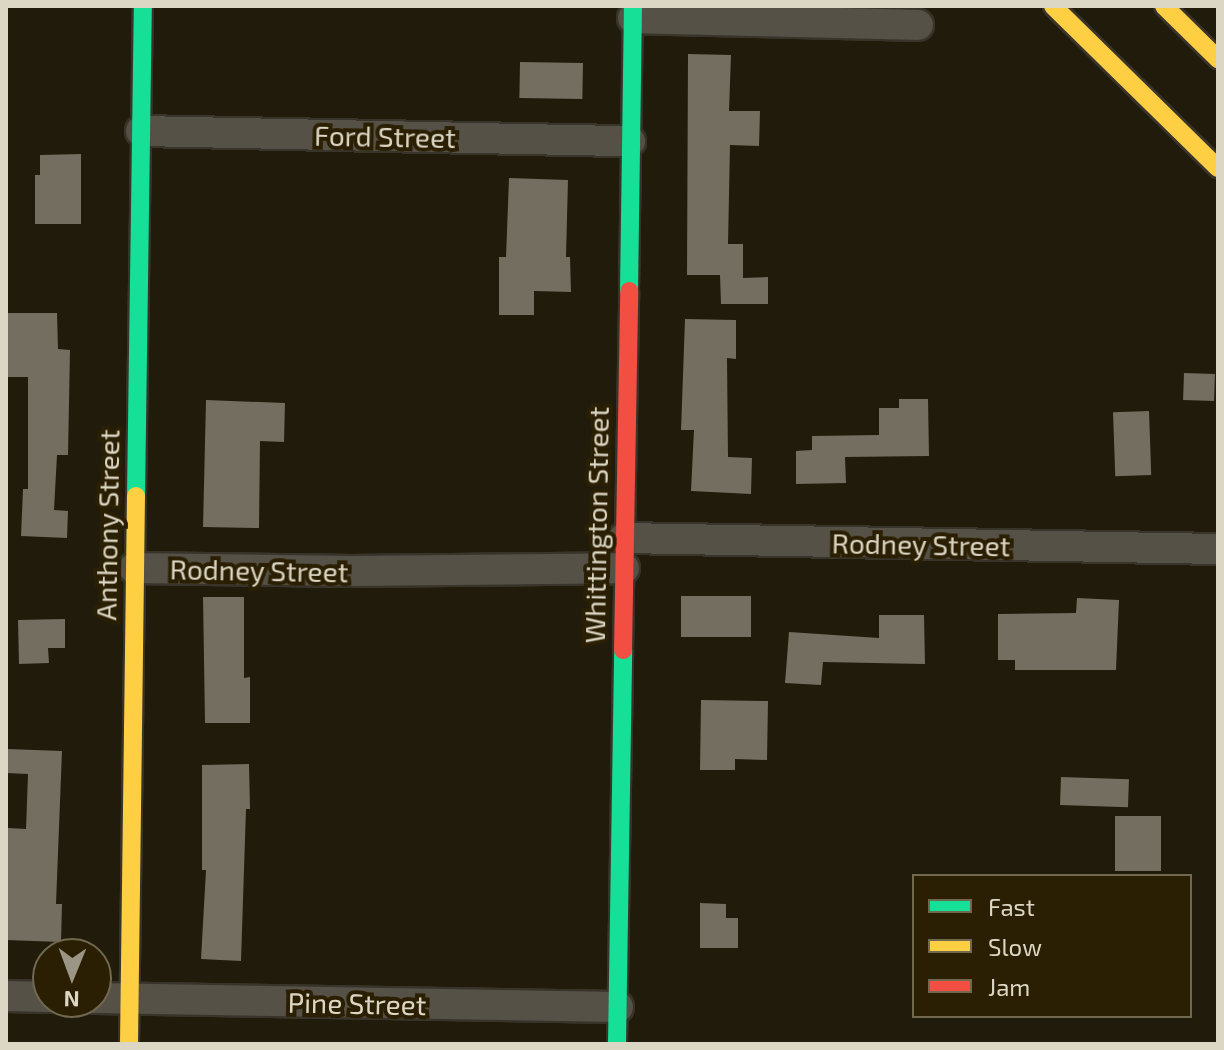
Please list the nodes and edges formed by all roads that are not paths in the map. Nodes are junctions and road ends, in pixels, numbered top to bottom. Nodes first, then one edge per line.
1 (143, 6) edge
2 (1053, 6) edge
3 (1164, 6) edge
4 (633, 12) edge
5 (918, 25) dead end
6 (1218, 59) edge
7 (141, 131) junction
8 (630, 141) junction
9 (1218, 168) edge
10 (1218, 549) edge
11 (624, 553) junction
12 (134, 568) junction
13 (6, 996) edge
14 (32, 997) edge
15 (112, 998) edge
16 (130, 999) junction
17 (618, 1007) junction
18 (129, 1044) edge
19 (617, 1044) edge

1 - 7 street, Anthony Street
2 - 9 street
3 - 6 street
4 - 5 street
4 - 8 street, Whittington Street
7 - 8 street, Ford Street
7 - 12 street, Anthony Street
8 - 11 street, Whittington Street
10 - 11 street, Rodney Street
11 - 12 street, Rodney Street
11 - 17 street, Whittington Street
12 - 16 street, Anthony Street
13 - 14 street
15 - 16 street, Pine Street
16 - 17 street, Pine Street
16 - 18 street, Anthony Street
17 - 19 street, Whittington Street

